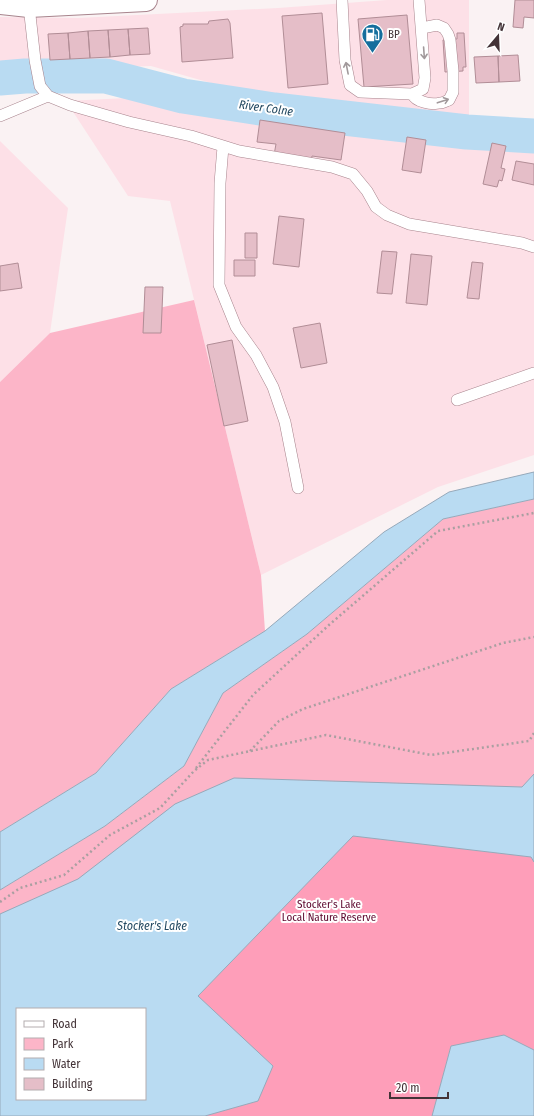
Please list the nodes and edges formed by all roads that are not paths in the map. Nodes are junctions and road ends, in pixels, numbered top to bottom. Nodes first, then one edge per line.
1 (146, 0) edge
2 (342, 0) edge
3 (419, 0) edge
4 (0, 3) edge
5 (29, 6) junction
6 (422, 28) junction
7 (412, 94) junction
8 (48, 96) junction
9 (0, 116) edge
10 (223, 147) junction
11 (534, 247) edge
12 (534, 373) edge
13 (457, 400) dead end
14 (298, 488) dead end

1 - 5 main road
7 -> 2 lane
3 - 6 lane
4 - 5 main road
5 - 8 lane
6 -> 7 lane
7 -> 6 lane
8 - 9 lane
8 - 10 lane
10 - 11 lane
10 - 14 lane
12 - 13 lane

